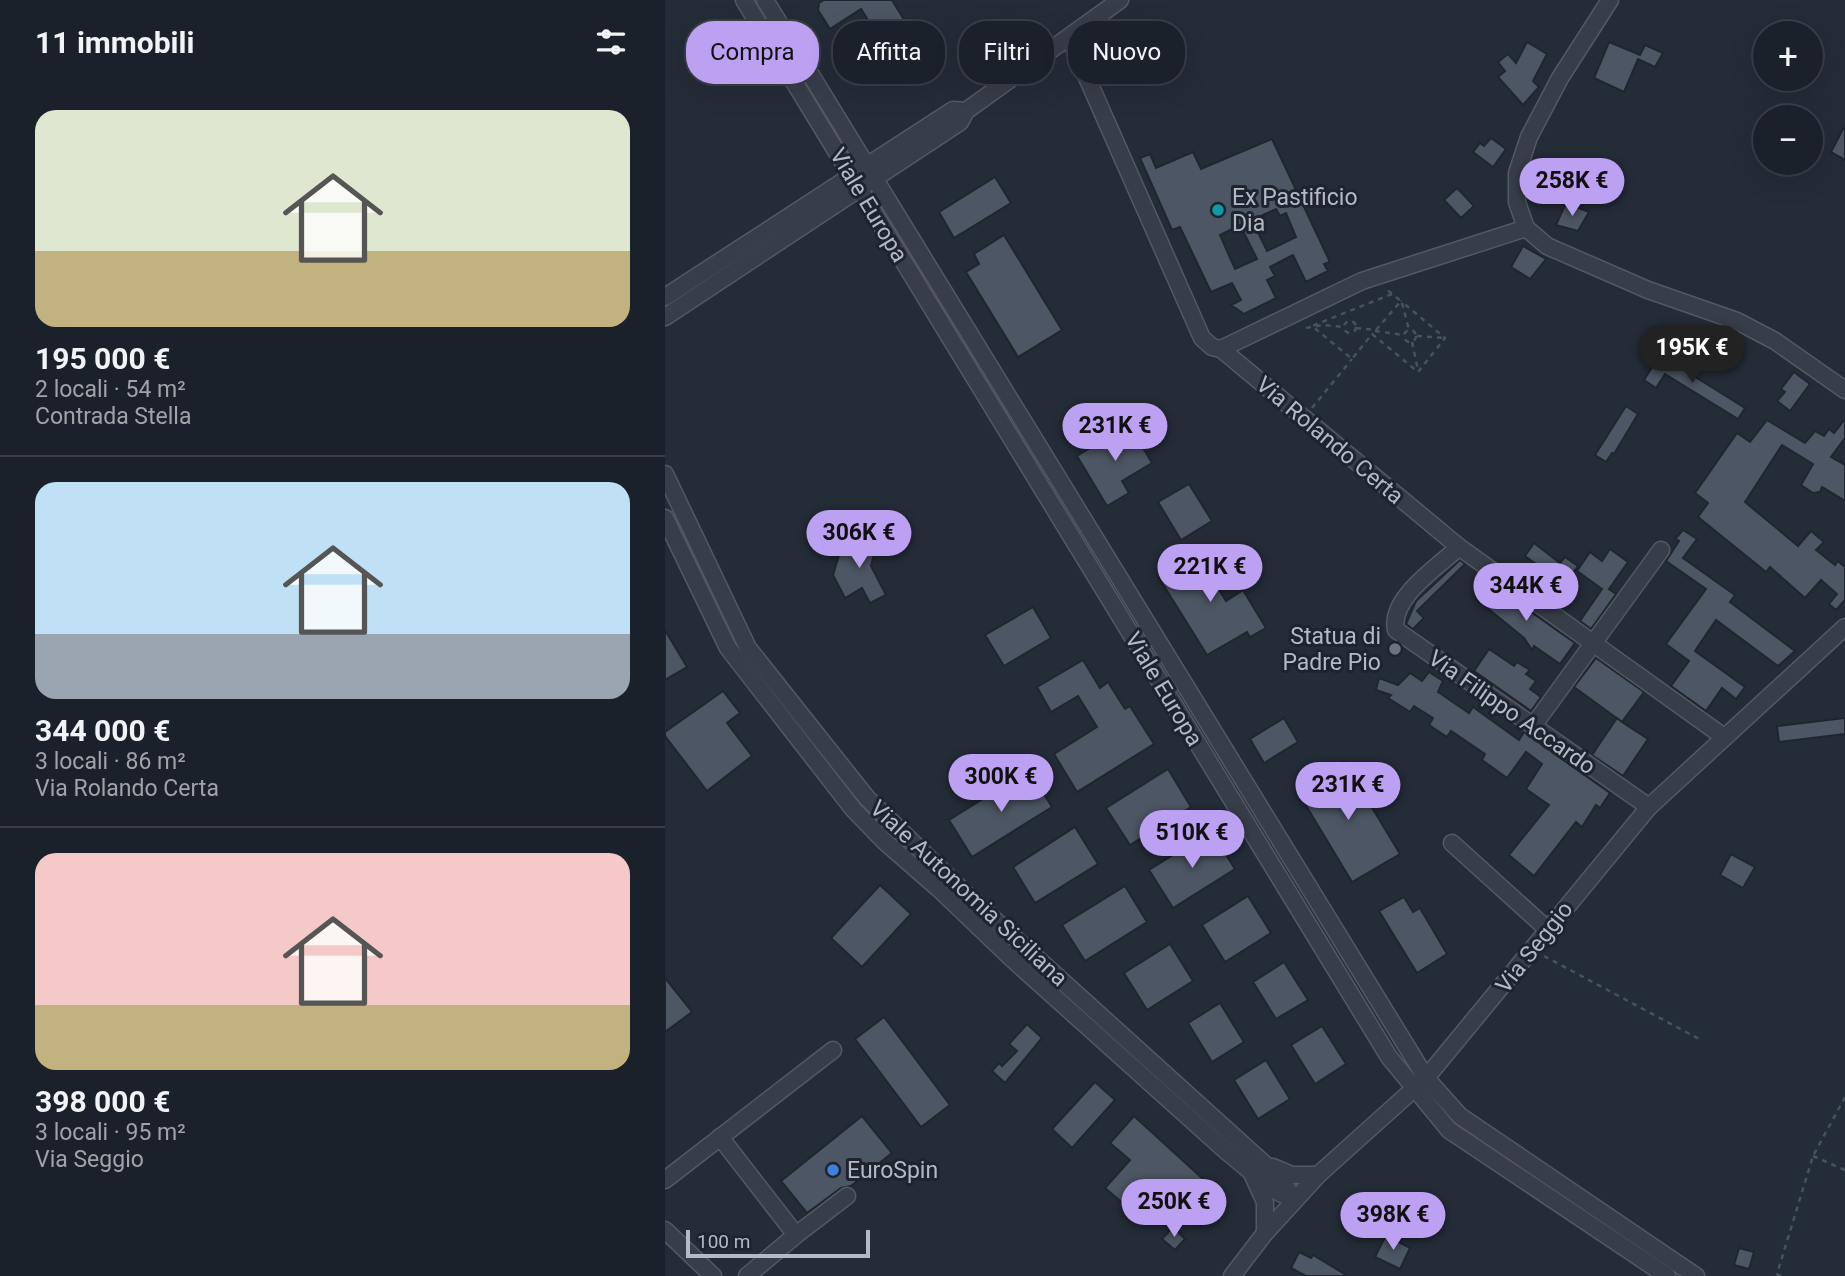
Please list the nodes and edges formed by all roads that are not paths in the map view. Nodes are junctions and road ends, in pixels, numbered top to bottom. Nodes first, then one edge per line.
1 (744, 0) edge
2 (765, 0) edge
3 (1120, 0) edge
4 (1610, 0) edge
5 (1091, 21) edge
6 (1068, 38) edge
7 (1090, 84) edge
8 (871, 174) junction
9 (855, 183) junction
10 (1526, 228) junction
11 (665, 297) edge
12 (665, 317) edge
13 (1221, 348) junction
14 (1845, 390) edge
15 (665, 474) edge
16 (1056, 478) junction
17 (1041, 486) junction
18 (665, 518) edge
19 (1458, 547) junction
20 (1661, 550) dead end
21 (1845, 627) edge
22 (1593, 643) junction
23 (777, 685) junction
24 (764, 696) junction
25 (1533, 726) junction
26 (1724, 737) junction
27 (1237, 773) junction
28 (1221, 782) junction
29 (1649, 807) junction
30 (1452, 843) dead end
31 (1548, 929) junction
32 (1023, 942) junction
33 (1010, 957) junction
34 (832, 1049) dead end
35 (1426, 1078) junction
36 (1412, 1090) junction
37 (720, 1138) junction
38 (1257, 1168) junction
39 (1318, 1175) junction
40 (665, 1180) edge
41 (848, 1196) dead end
42 (1294, 1200) junction
43 (1590, 1215) junction
44 (665, 1230) edge
45 (1265, 1233) junction
46 (796, 1235) junction
47 (713, 1276) edge
48 (747, 1276) edge
49 (1232, 1276) edge
50 (1667, 1276) edge
51 (1696, 1276) edge

1 - 9 street, Viale Europa
2 - 8 street, Viale Europa
3 - 5 street
4 - 10 street
6 - 8 street
7 - 13 street, Via Rolando Certa
8 - 9 street
8 - 16 street, Viale Europa
9 - 11 street
9 - 12 street
9 - 17 street, Viale Europa
10 - 13 street
10 - 14 street
13 - 19 street, Via Rolando Certa
15 - 23 street, Viale Autonomia Siciliana
16 - 17 street
16 - 27 street, Viale Europa
17 - 28 street, Viale Europa
18 - 24 street, Viale Autonomia Siciliana
19 - 22 street, Via Rolando Certa
19 - 25 street, Via Filippo Accardo
20 - 22 street
21 - 26 street, Via Seggio
22 - 25 street
22 - 26 street, Via Rolando Certa
23 - 24 street
23 - 32 street, Viale Autonomia Siciliana
24 - 33 street, Viale Autonomia Siciliana
25 - 29 street, Via Filippo Accardo
26 - 29 street, Via Seggio
27 - 28 street
27 - 35 street, Viale Europa
28 - 36 street, Viale Europa
29 - 31 street, Via Seggio
30 - 31 street
31 - 35 street, Via Seggio
32 - 33 street
32 - 38 street, Viale Autonomia Siciliana
33 - 38 street, Viale Autonomia Siciliana
34 - 37 street
35 - 36 street, Via Seggio
35 - 43 street, Viale Europa
36 - 39 street, Via Seggio
36 - 43 street, Viale Europa
37 - 40 street
37 - 46 street
38 - 39 street, Viale Autonomia Siciliana
38 - 42 street, Viale Autonomia Siciliana
38 - 45 street, Viale Autonomia Siciliana
39 - 42 street, Via Seggio
41 - 46 street
42 - 45 street, Via Seggio
43 - 50 street
43 - 51 street
44 - 47 street
45 - 49 street, Via Seggio
46 - 48 street

